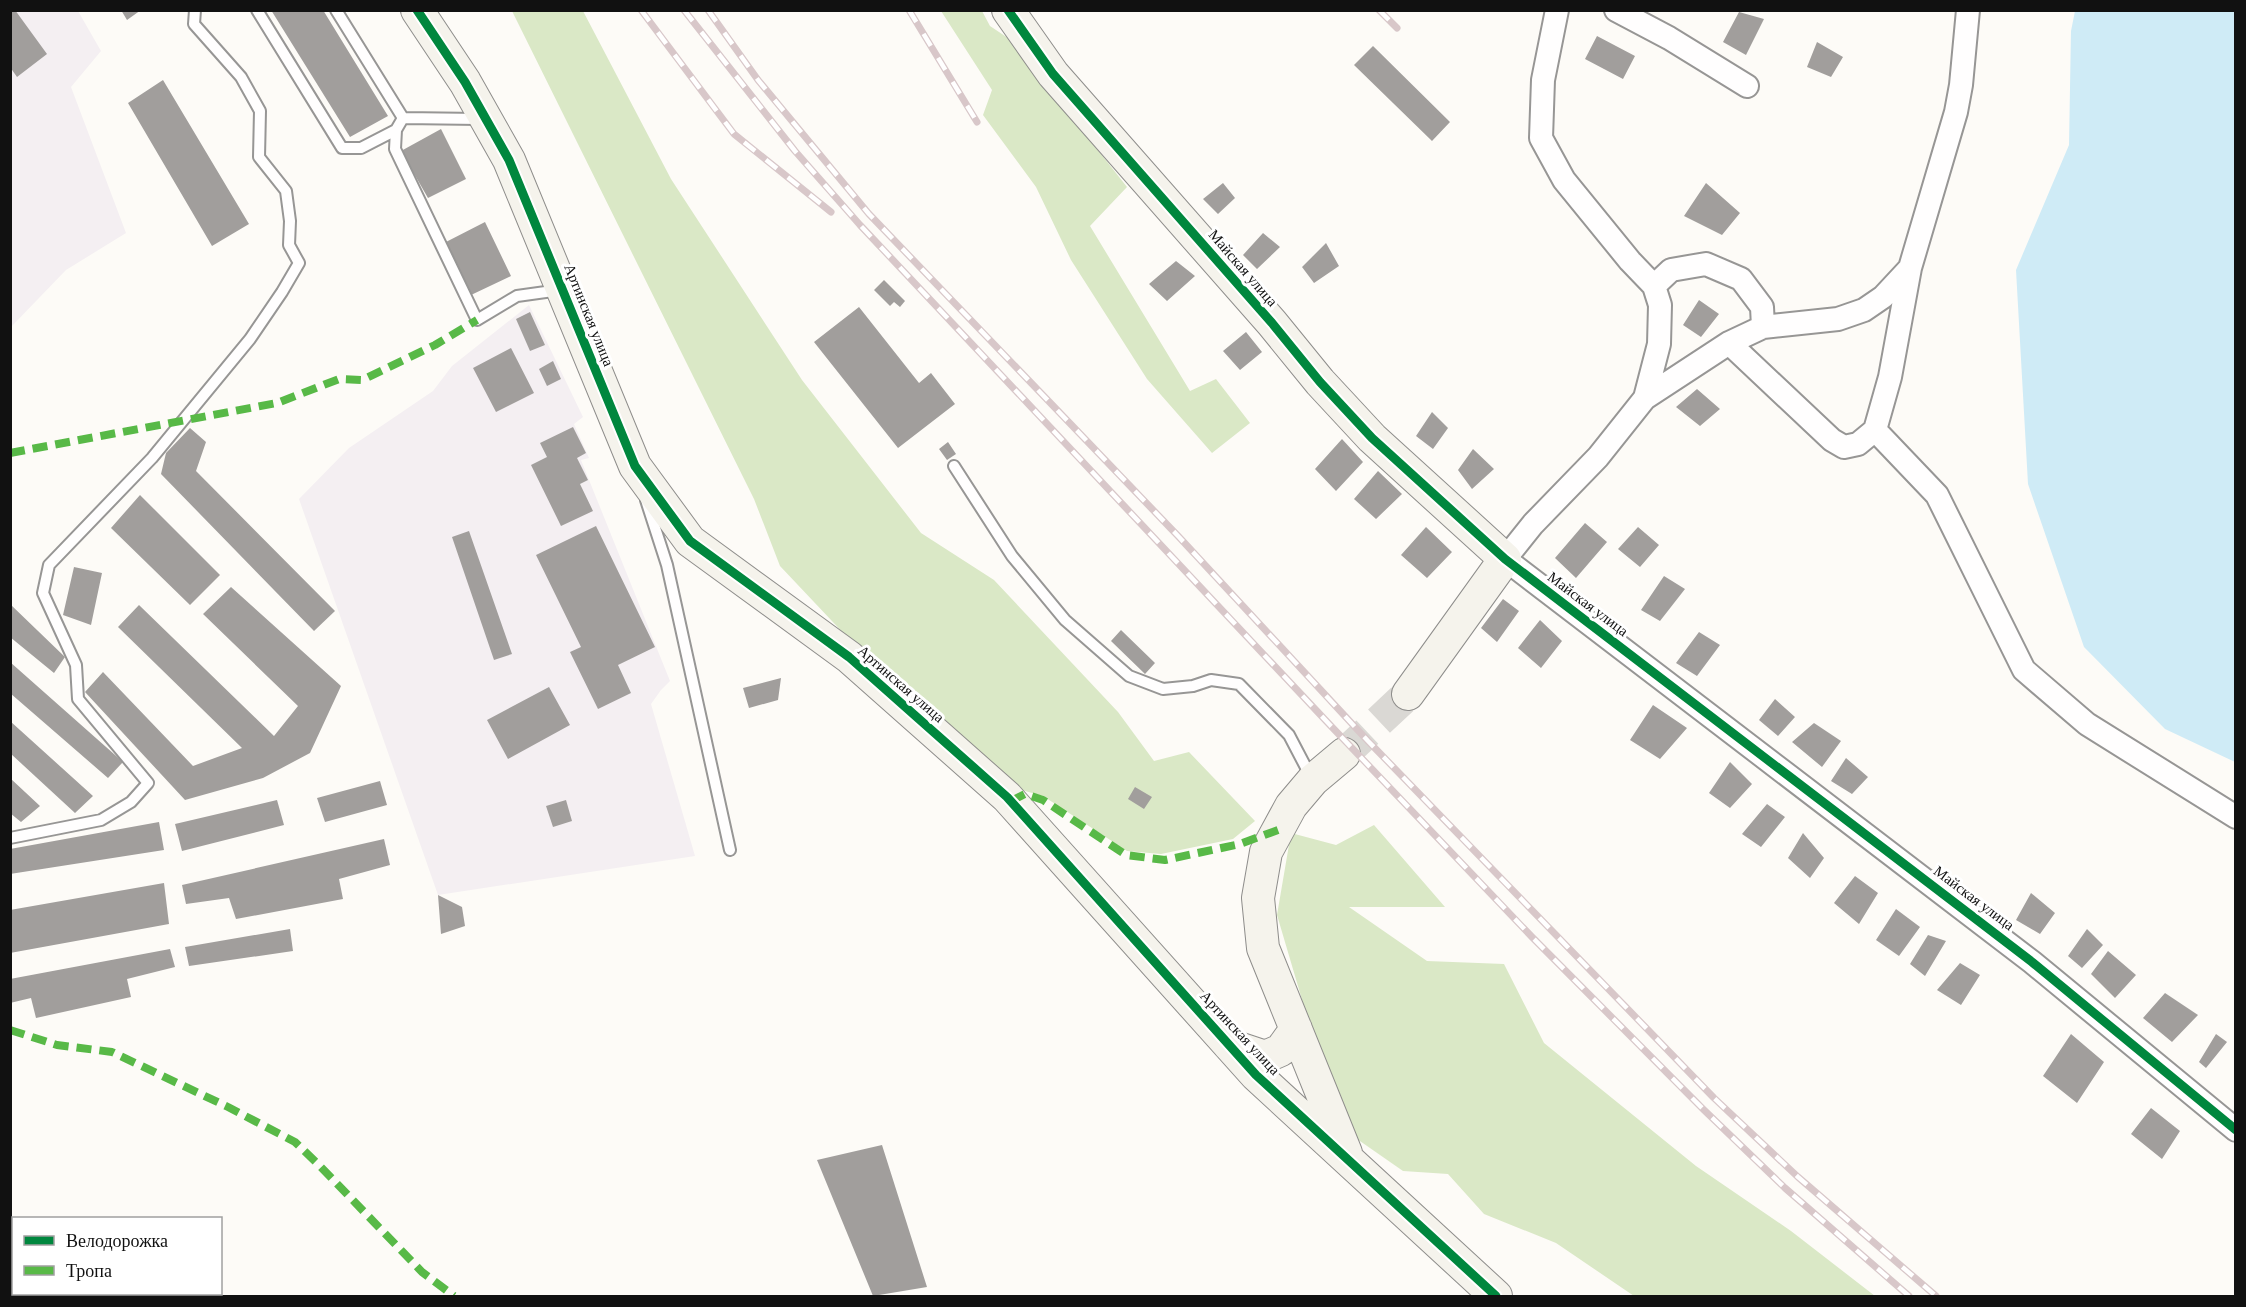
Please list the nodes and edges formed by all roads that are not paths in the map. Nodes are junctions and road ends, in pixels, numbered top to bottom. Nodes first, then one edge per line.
1 (185, 10) edge
2 (195, 10) edge
3 (257, 10) edge
4 (336, 10) edge
5 (417, 10) edge
6 (1008, 10) edge
7 (1557, 10) edge
8 (1616, 10) edge
9 (1968, 10) edge
10 (194, 24) junction
11 (1747, 87) dead end
12 (403, 118) junction
13 (486, 119) junction
14 (396, 130) junction
15 (1910, 268) junction
16 (1654, 286) junction
17 (563, 289) junction
18 (1763, 327) junction
19 (1729, 343) junction
20 (1659, 344) junction
21 (1691, 368) junction
22 (1645, 398) junction
23 (1875, 430) junction
24 (635, 466) junction
25 (954, 466) dead end
26 (1505, 559) junction
27 (1408, 694) tunnel mouth
28 (1344, 754) tunnel mouth
29 (1313, 780) junction
30 (2235, 817) edge
31 (10, 838) edge
32 (730, 849) dead end
33 (1296, 1029) junction
34 (1229, 1045) junction
35 (2235, 1130) edge
36 (1350, 1162) junction
37 (1496, 1296) edge

1 - 10 lane
2 - 10 lane
3 - 14 lane
4 - 12 lane
5 - 13 street, Артинская улица
6 - 26 street, Майская улица
7 - 16 street
8 - 11 street
9 - 15 street
10 - 31 lane
12 - 13 lane
12 - 14 lane
13 - 17 street, Артинская улица
14 - 17 lane
15 - 18 street
15 - 23 street
16 - 18 street
16 - 20 street
17 - 24 street, Артинская улица
18 - 19 street
19 - 21 street
19 - 23 street
20 - 21 street
20 - 22 street
21 - 22 street
22 - 26 street
23 - 30 street
24 - 32 lane
24 - 34 street, Артинская улица
25 - 29 lane
26 - 27 street
26 - 35 street, Майская улица
28 - 29 street
29 - 33 street
33 - 34 street
33 - 36 street
34 - 36 street, Артинская улица
36 - 37 street, Артинская улица

